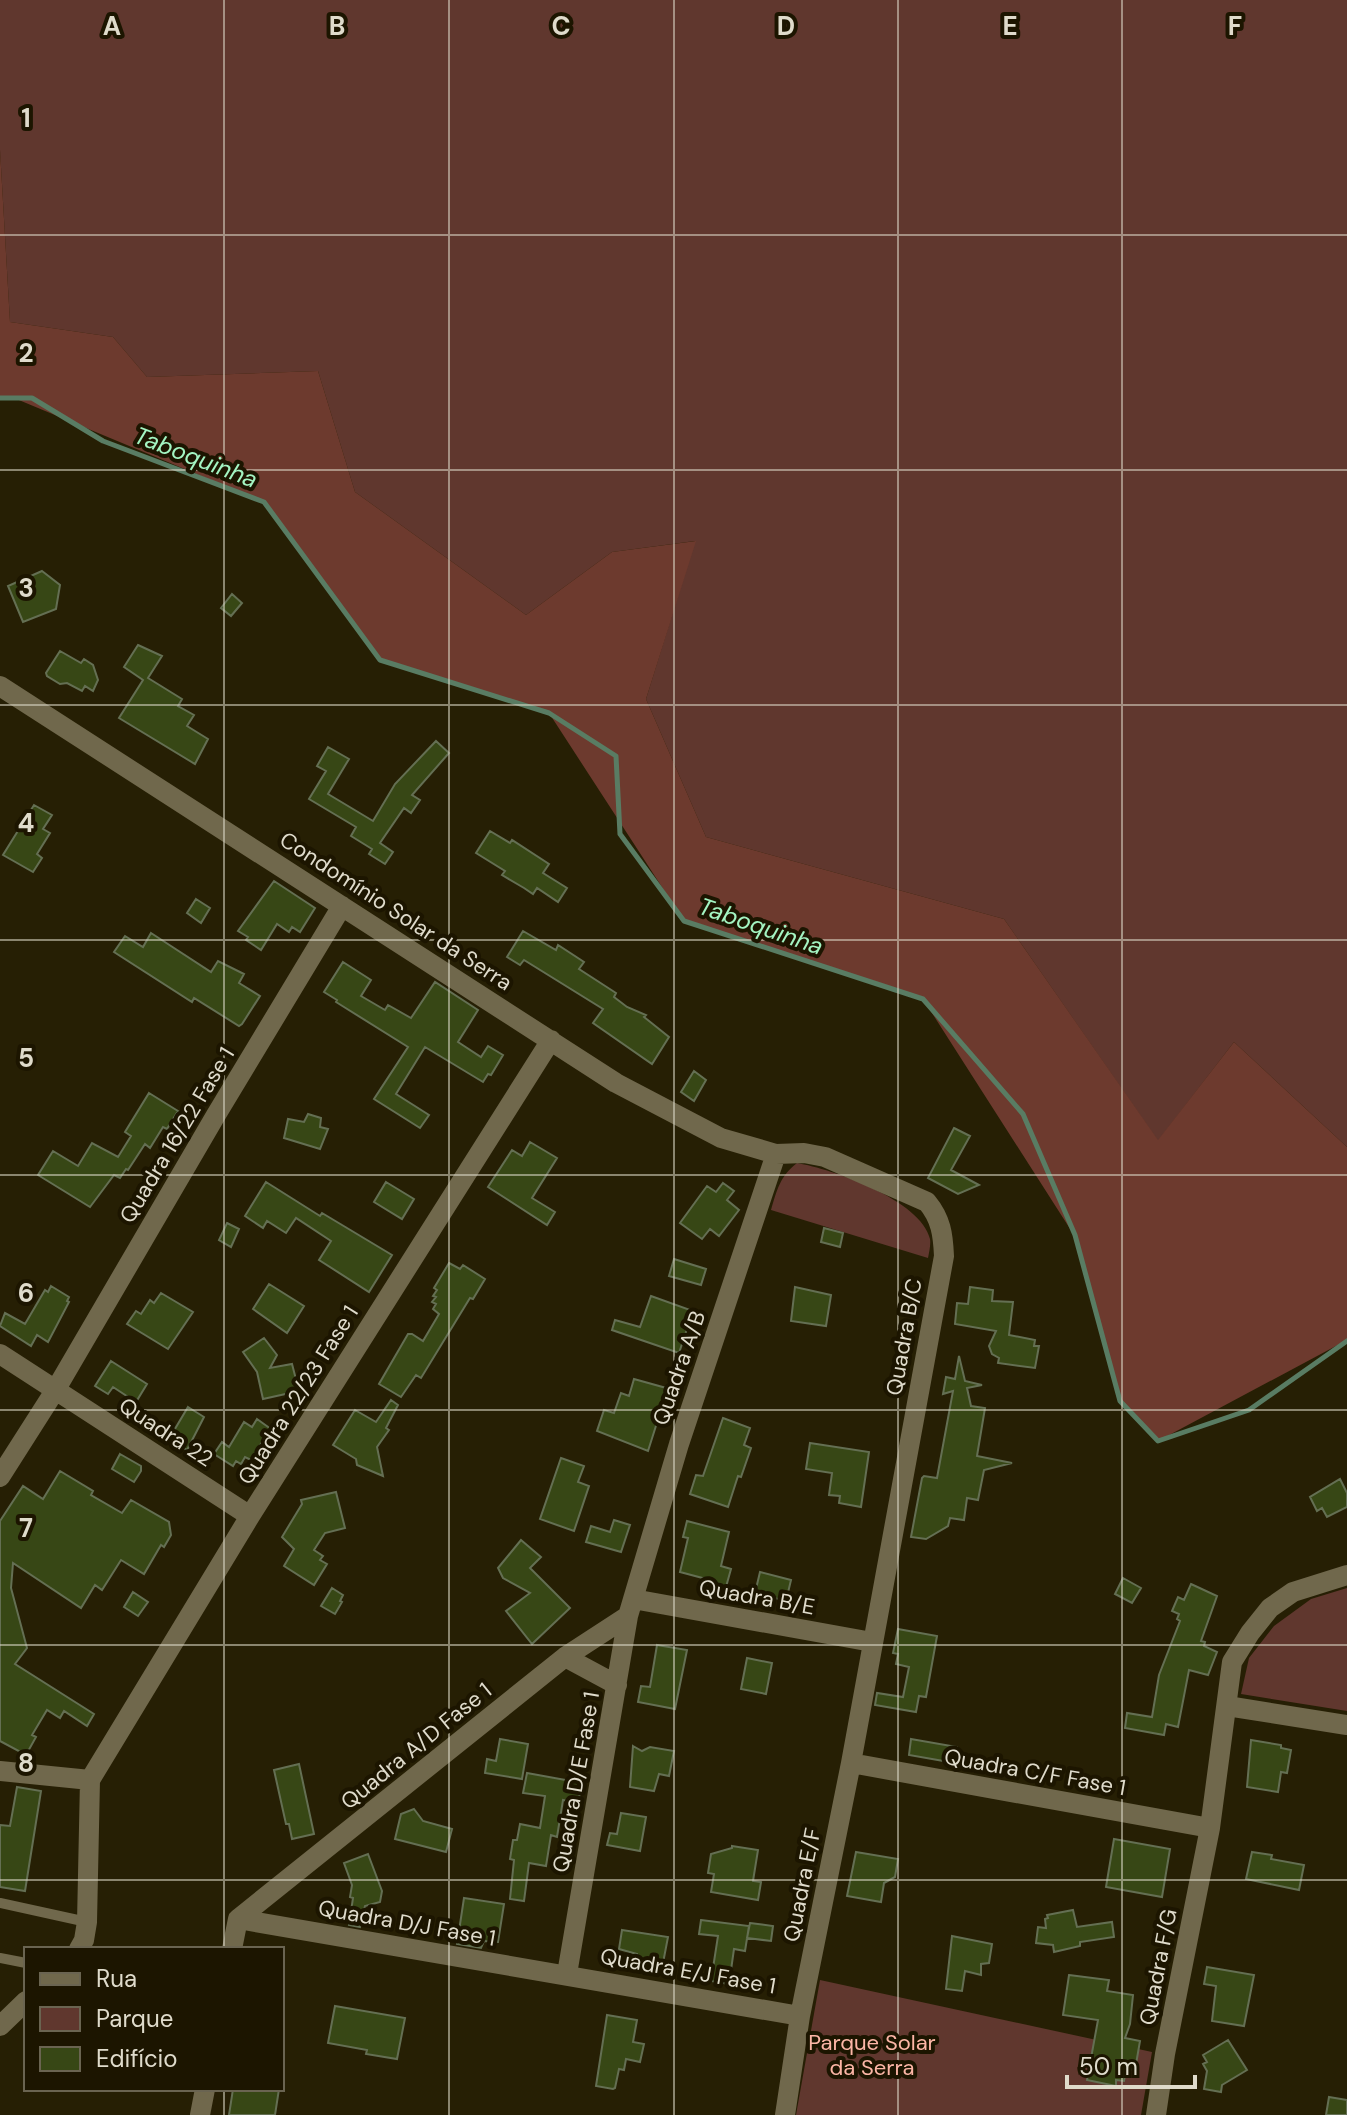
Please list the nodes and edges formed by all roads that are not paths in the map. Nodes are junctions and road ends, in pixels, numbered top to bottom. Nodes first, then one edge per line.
1 (0, 686) edge
2 (342, 906) junction
3 (551, 1040) junction
4 (776, 1154) junction
5 (0, 1354) edge
6 (56, 1389) junction
7 (0, 1477) edge
8 (250, 1516) junction
9 (1347, 1575) edge
10 (630, 1608) junction
11 (872, 1642) junction
12 (565, 1657) junction
13 (617, 1685) junction
14 (1227, 1706) junction
15 (1347, 1725) edge
16 (851, 1763) junction
17 (0, 1771) edge
18 (90, 1780) junction
19 (1210, 1828) junction
20 (0, 1903) edge
21 (238, 1919) junction
22 (87, 1922) junction
23 (80, 1947) edge
24 (232, 1947) edge
25 (0, 1958) edge
26 (24, 1963) edge
27 (567, 1974) junction
28 (24, 2003) edge
29 (800, 2016) junction
30 (0, 2026) edge
31 (205, 2091) edge
32 (200, 2115) edge
33 (785, 2115) edge
34 (1156, 2115) edge

1 - 2 street, Condomínio Solar da Serra
2 - 3 street, Condomínio Solar da Serra
2 - 6 street, Quadra 16/22 Fase 1
3 - 4 street, Condomínio Solar da Serra
3 - 8 street, Quadra 22/23 Fase 1
4 - 10 street, Quadra A/B
4 - 11 street, Quadra B/C
5 - 6 street, Quadra 22
6 - 7 street, Quadra 16/22 Fase 1
6 - 8 street, Quadra 22
8 - 18 street, Quadra 22/23 Fase 1
9 - 14 street, Quadra F/G
10 - 11 street, Quadra B/E
10 - 12 street, Quadra A/D Fase 1
10 - 13 street, Quadra D/E Fase 1
11 - 16 street, Quadra B/C
12 - 13 street
12 - 21 street, Quadra A/D Fase 1
13 - 27 street, Quadra D/E Fase 1
14 - 15 street
14 - 19 street, Quadra F/G
16 - 19 street, Quadra C/F Fase 1
16 - 29 street, Quadra E/F
17 - 18 street
18 - 22 street
19 - 34 street, Quadra F/G
20 - 22 lane
21 - 24 street
21 - 27 street, Quadra D/J Fase 1
22 - 23 street
25 - 26 lane
27 - 29 street, Quadra E/J Fase 1
28 - 30 street
29 - 33 street, Quadra E/F
31 - 32 street

